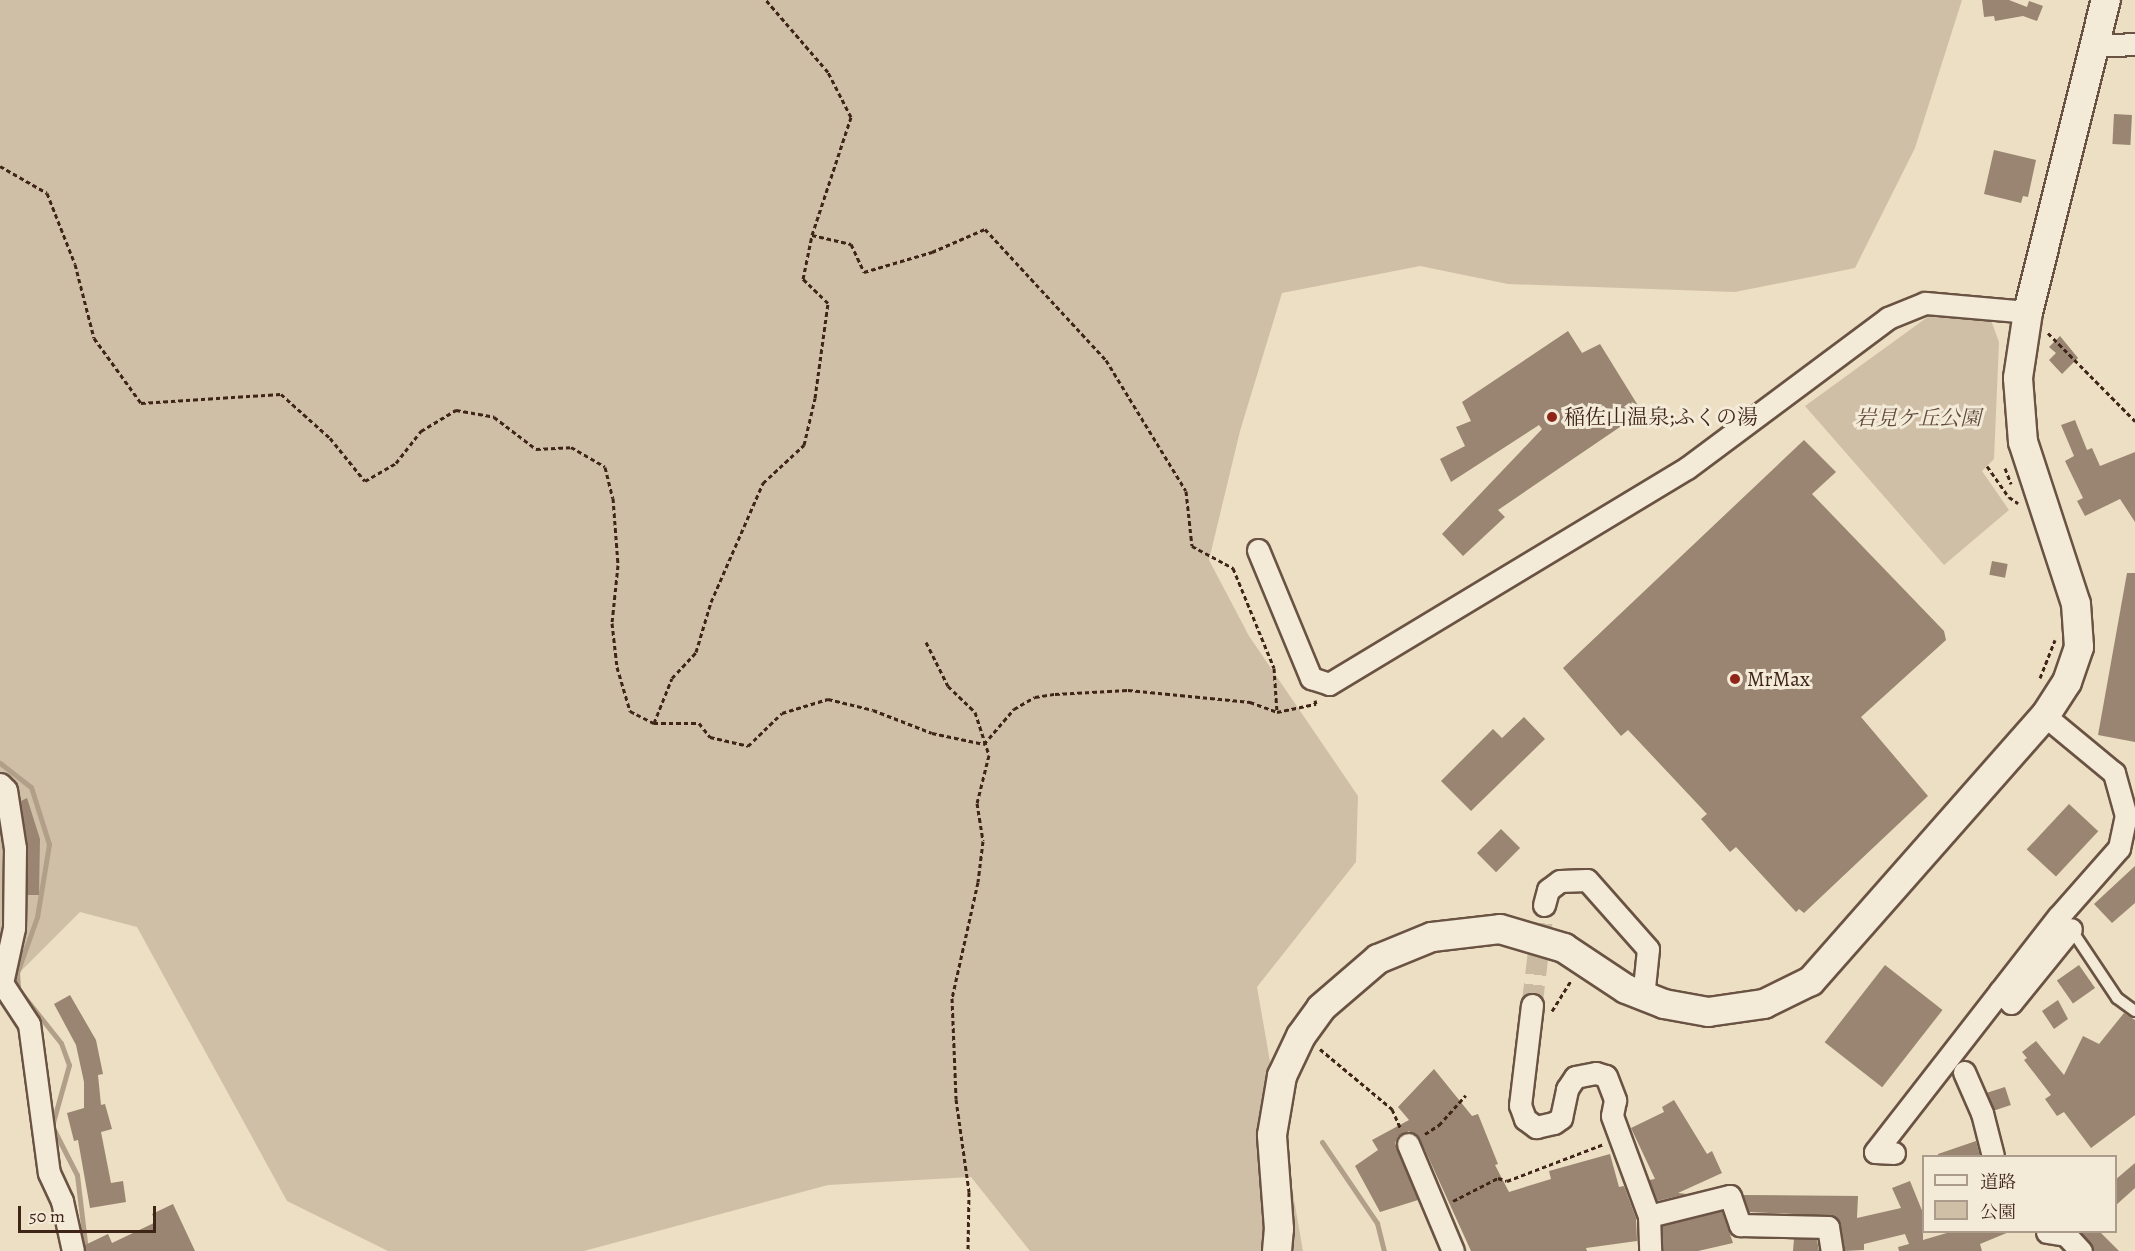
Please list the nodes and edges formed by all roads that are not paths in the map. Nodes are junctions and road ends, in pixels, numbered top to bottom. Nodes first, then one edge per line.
1 (2106, 0) edge
2 (2135, 44) edge
3 (2096, 46) junction
4 (2028, 312) junction
5 (1258, 550) dead end
6 (2045, 716) junction
7 (0, 784) edge
8 (1544, 905) tunnel mouth
9 (2071, 929) joint
10 (2000, 991) junction
11 (1643, 997) junction
12 (1532, 1005) tunnel mouth
13 (2135, 1011) edge
14 (1964, 1072) dead end
15 (1408, 1144) road end
16 (1894, 1153) dead end
17 (1993, 1155) edge
18 (1649, 1215) junction
19 (2053, 1233) edge
20 (73, 1251) edge
21 (1277, 1251) edge
22 (1453, 1251) edge
23 (1650, 1251) edge
24 (1832, 1251) edge
25 (2081, 1251) edge

1 - 3 street
2 - 3 street
3 - 4 street
4 - 5 street
4 - 6 street
6 - 10 street
6 - 11 street
7 - 20 street
8 - 11 street
9 - 10 street
9 - 13 lane
10 - 16 street
11 - 21 street
12 - 18 street
14 - 17 street
15 - 22 street
18 - 23 street
18 - 24 street
19 - 25 street

